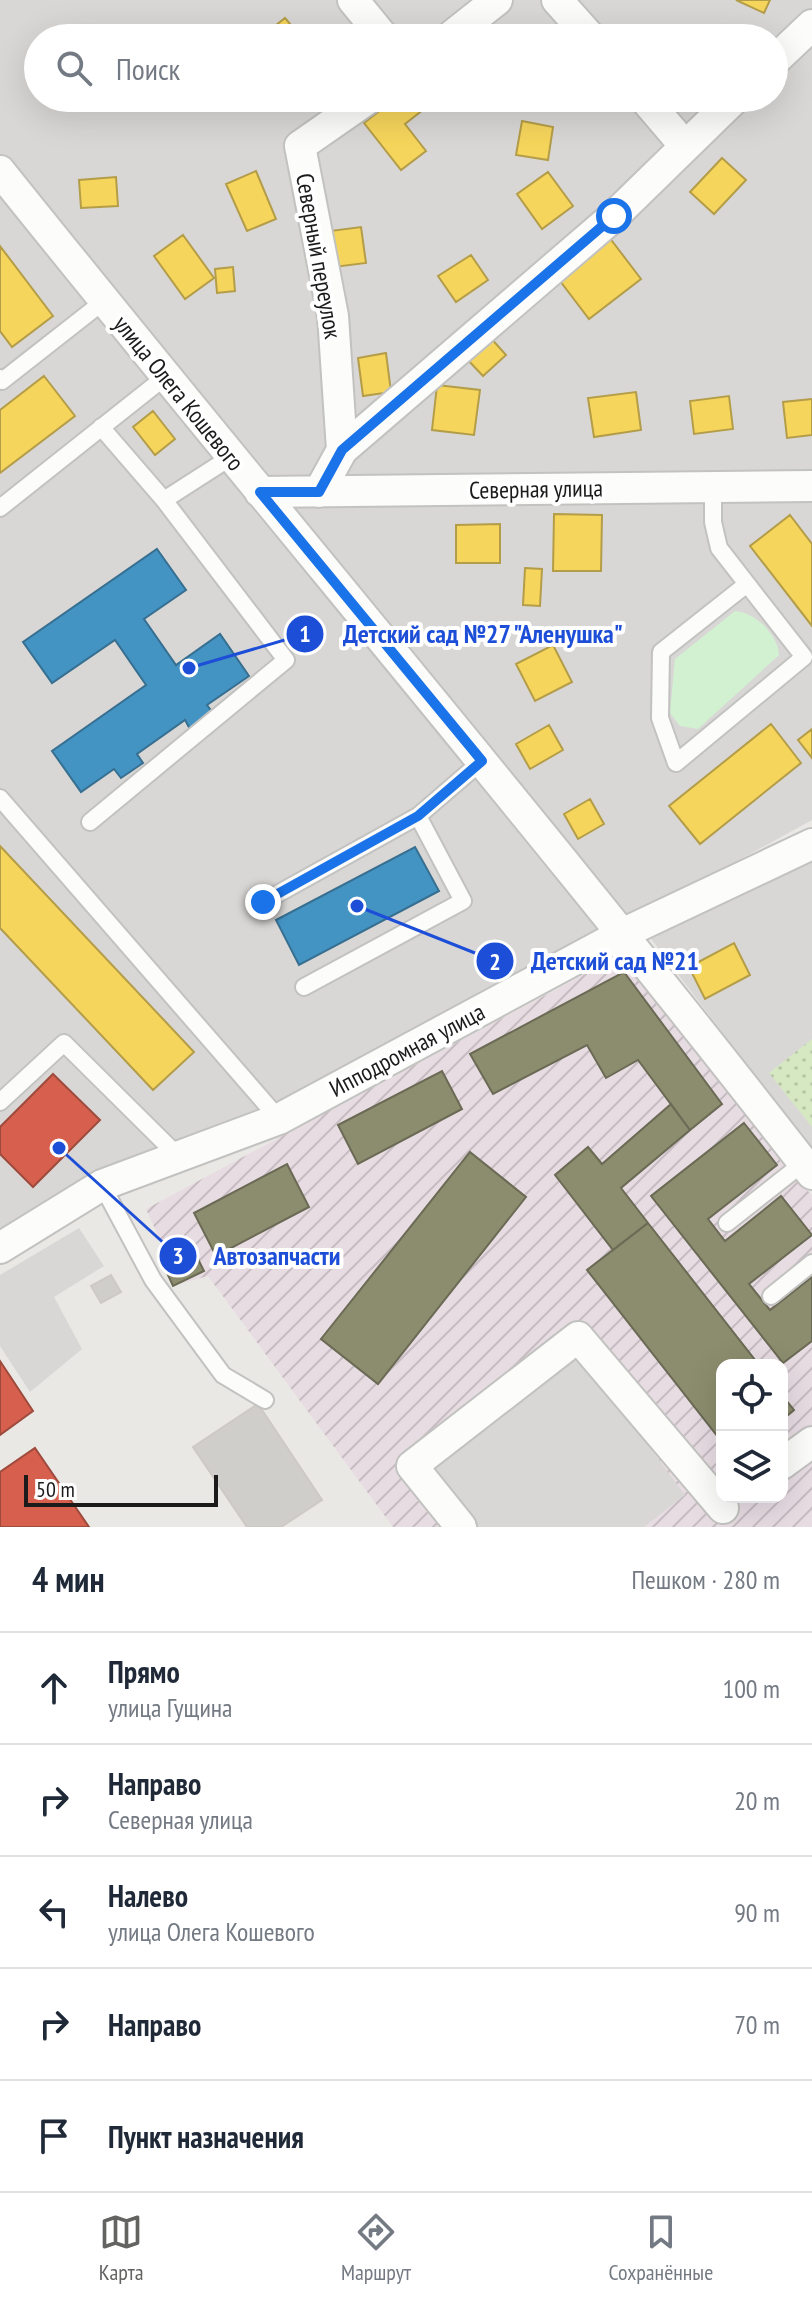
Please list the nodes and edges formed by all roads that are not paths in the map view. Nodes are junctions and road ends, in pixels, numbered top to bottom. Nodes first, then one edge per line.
1 (353, 0) edge
2 (497, 0) edge
3 (557, 0) edge
4 (373, 24) edge
5 (467, 24) edge
6 (578, 24) edge
7 (812, 25) edge
8 (788, 48) edge
9 (349, 112) edge
10 (656, 112) edge
11 (720, 112) edge
12 (685, 146) junction
13 (0, 171) edge
14 (104, 301) junction
15 (165, 377) junction
16 (0, 378) edge
17 (101, 427) junction
18 (342, 450) junction
19 (231, 457) junction
20 (812, 486) edge
21 (713, 488) junction
22 (260, 492) junction
23 (319, 492) junction
24 (164, 500) junction
25 (0, 508) edge
26 (747, 584) junction
27 (482, 761) junction
28 (0, 798) edge
29 (418, 816) junction
30 (90, 822) dead end
31 (812, 844) edge
32 (263, 902) dead end
33 (624, 933) junction
34 (304, 987) dead end
35 (0, 1102) edge
36 (279, 1119) junction
37 (179, 1157) junction
38 (809, 1164) edge
39 (102, 1185) junction
40 (727, 1223) dead end
41 (0, 1248) edge
42 (812, 1263) edge
43 (771, 1296) dead end
44 (265, 1400) dead end
45 (812, 1442) edge
46 (788, 1460) edge
47 (723, 1511) edge
48 (461, 1527) edge

1 - 4 street
2 - 5 street
3 - 6 street
7 - 8 street
9 - 18 street, Северный переулок
10 - 12 street
11 - 12 street
12 - 18 street
13 - 14 street, улица Олега Кошевого
14 - 15 street, улица Олега Кошевого
14 - 16 lane
15 - 17 lane
15 - 19 street, улица Олега Кошевого
17 - 24 lane
17 - 25 lane
18 - 23 street
19 - 22 street, улица Олега Кошевого
19 - 24 lane
20 - 21 street, Северная улица
21 - 23 street, Северная улица
21 - 26 lane
22 - 23 street, Северная улица
22 - 27 street, улица Олега Кошевого
24 - 30 lane
26 - 26 lane
27 - 29 lane
27 - 33 street, улица Олега Кошевого
28 - 36 lane
29 - 32 lane
29 - 34 lane
31 - 33 street, Ипподромная улица
33 - 36 street, Ипподромная улица
33 - 38 street, улица Олега Кошевого
35 - 37 lane
36 - 37 street, Ипподромная улица
37 - 39 street, Ипподромная улица
38 - 40 lane
39 - 41 street, Ипподромная улица
39 - 44 lane
42 - 43 lane
45 - 46 street
47 - 48 street

